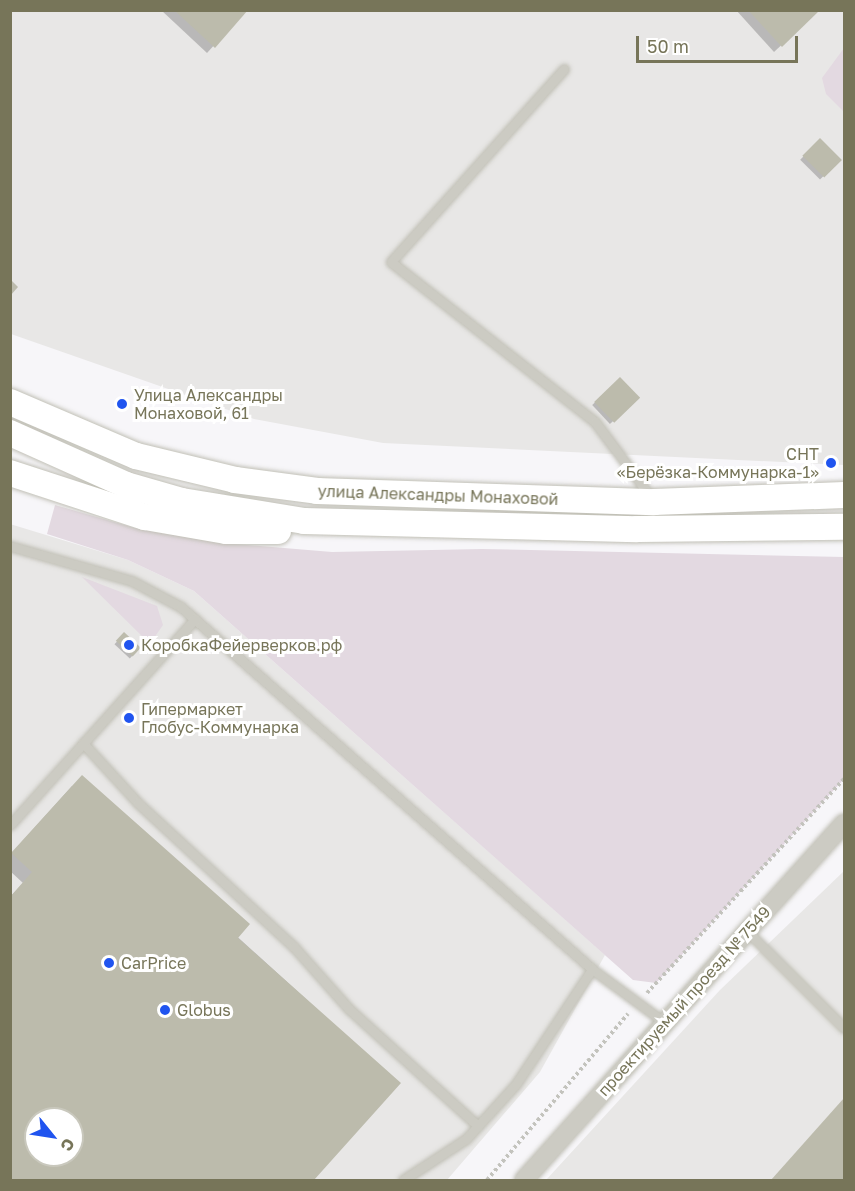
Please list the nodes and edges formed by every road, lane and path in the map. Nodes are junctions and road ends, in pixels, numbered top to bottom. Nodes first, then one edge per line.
1 (564, 69) dead end
2 (10, 402) edge
3 (10, 433) edge
4 (10, 473) edge
5 (844, 495) edge
6 (654, 502) junction
7 (369, 524) junction
8 (844, 527) edge
9 (10, 546) edge
10 (195, 618) junction
11 (83, 743) junction
12 (844, 779) edge
13 (844, 823) edge
14 (10, 825) edge
15 (747, 931) junction
16 (592, 969) junction
17 (635, 1006) junction
18 (664, 1022) junction
19 (844, 1028) edge
20 (478, 1126) junction
21 (403, 1180) edge
22 (486, 1180) edge
23 (524, 1180) edge

1 - 6 lane
2 - 6 main road, улица Александры Монаховой
3 - 7 main road, улица Александры Монаховой
4 - 7 main road
5 - 6 main road, улица Александры Монаховой
7 - 8 main road, улица Александры Монаховой
9 - 10 lane
10 - 11 lane
10 - 16 lane
11 - 14 lane
11 - 20 lane
12 - 17 path
13 - 15 street, проектируемый проезд № 7549
15 - 18 street, проектируемый проезд № 7549
15 - 19 lane
16 - 17 lane
16 - 20 lane
17 - 18 lane
17 - 22 path
18 - 23 street, проектируемый проезд № 7549
20 - 21 lane

